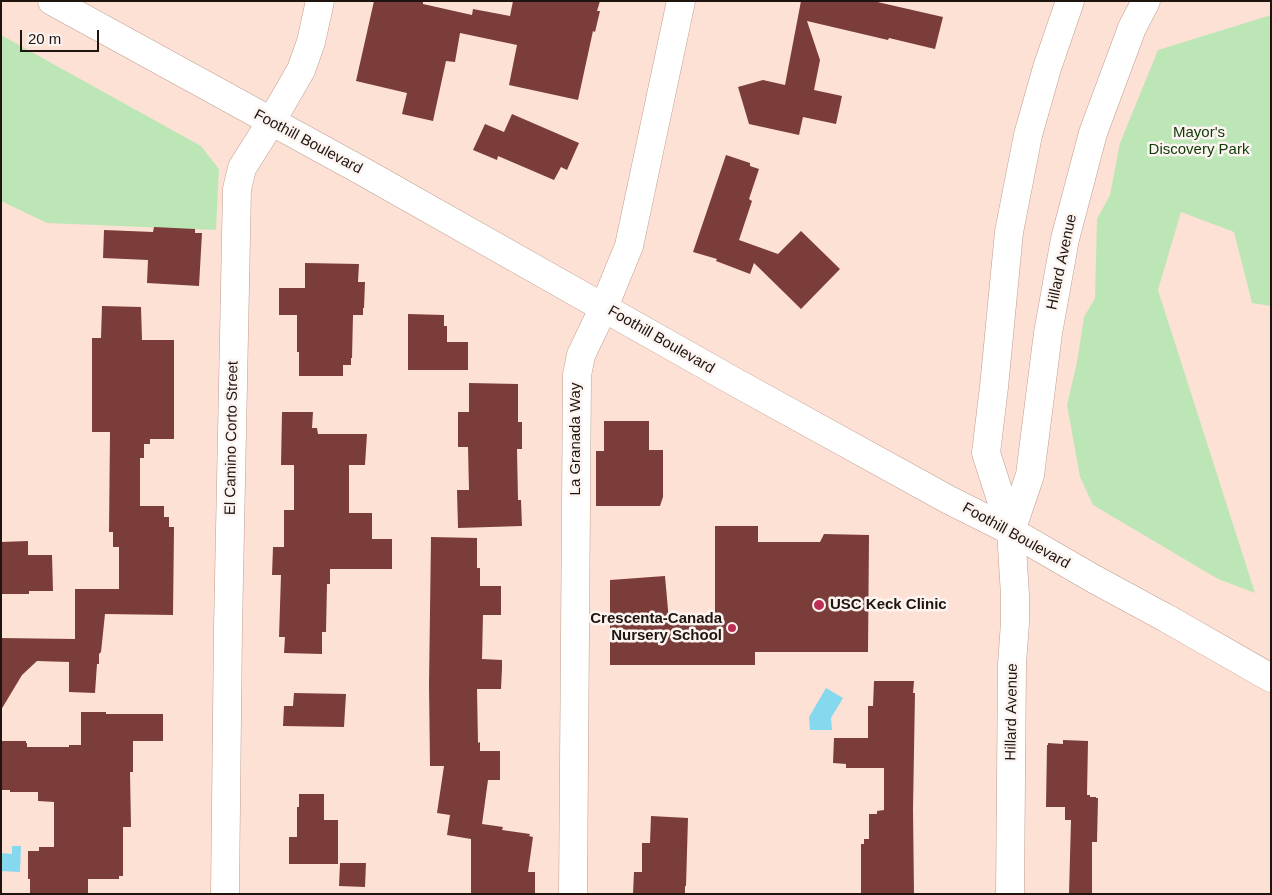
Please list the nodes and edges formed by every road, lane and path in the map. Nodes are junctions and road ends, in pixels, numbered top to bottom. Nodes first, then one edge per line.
1 (52, 1) edge
2 (320, 1) edge
3 (681, 1) edge
4 (1070, 1) edge
5 (1146, 1) edge
6 (271, 122) junction
7 (604, 307) junction
8 (1011, 531) junction
9 (1271, 678) edge
10 (225, 894) edge
11 (573, 894) edge
12 (1010, 894) edge

1 - 6 main road, Foothill Boulevard
2 - 6 main road, El Camino Corto Street
3 - 7 main road, La Granada Way
4 - 8 main road, Hillard Avenue
5 - 8 main road, Hillard Avenue
6 - 7 main road, Foothill Boulevard
6 - 10 main road, El Camino Corto Street
7 - 8 main road, Foothill Boulevard
7 - 11 main road, La Granada Way
8 - 9 main road, Foothill Boulevard
8 - 12 main road, Hillard Avenue

